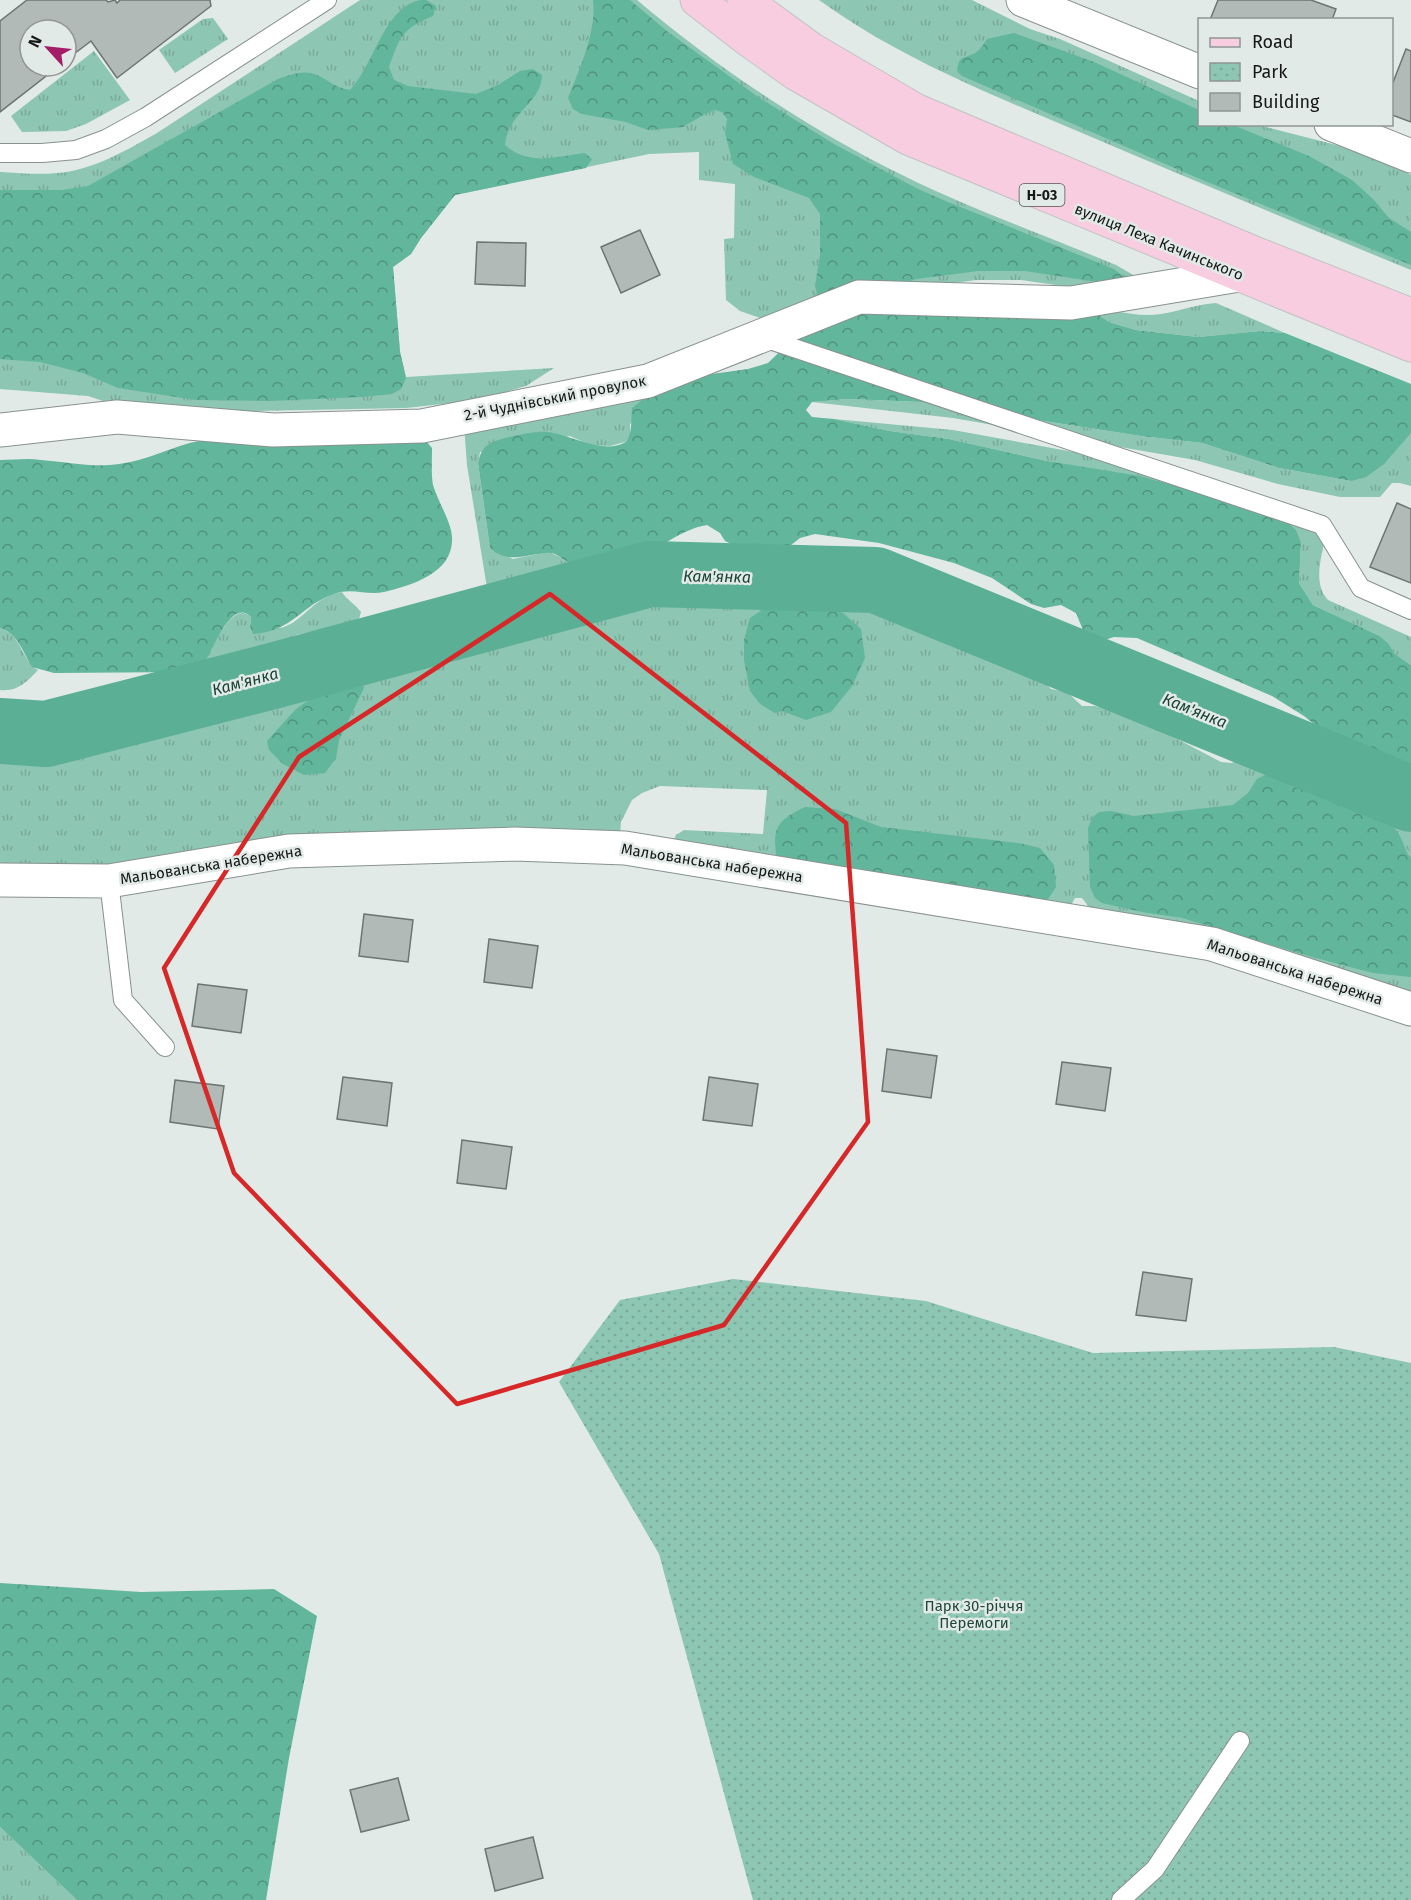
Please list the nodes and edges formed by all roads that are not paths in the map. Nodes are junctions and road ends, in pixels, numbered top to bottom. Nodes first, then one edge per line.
1 (327, 0) edge
2 (698, 0) edge
3 (744, 0) edge
4 (1023, 0) edge
5 (1198, 71) edge
6 (1336, 126) edge
7 (0, 153) edge
8 (1411, 156) edge
9 (1239, 275) junction
10 (1411, 315) edge
11 (759, 337) junction
12 (1411, 345) edge
13 (0, 430) edge
14 (1411, 610) edge
15 (0, 880) edge
16 (109, 881) junction
17 (1411, 1009) edge
18 (165, 1047) dead end
19 (1240, 1741) dead end
20 (1121, 1900) edge

1 - 7 lane
2 - 9 main road, вулиця Леха Качинського / Н-03
3 - 10 main road, вулиця Леха Качинського / Н-03
4 - 5 street
6 - 8 street
9 - 11 street, 2-й Чуднівський провулок
9 - 12 main road, вулиця Леха Качинського / Н-03
11 - 13 street, 2-й Чуднівський провулок
11 - 14 lane
15 - 16 street, Мальованська набережна
16 - 17 street, Мальованська набережна
16 - 18 lane
19 - 20 lane

